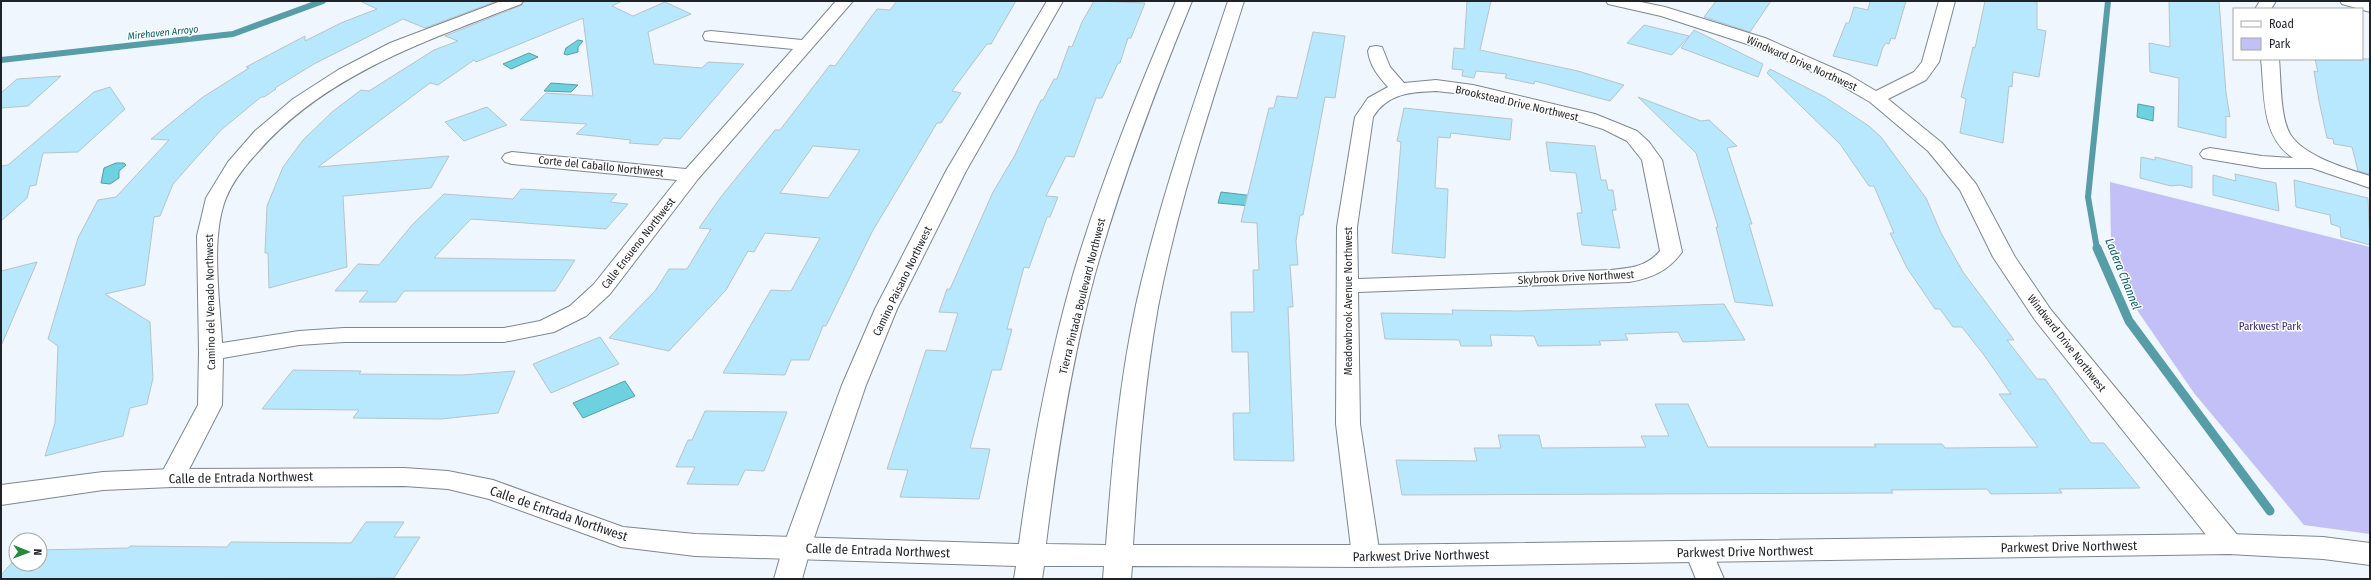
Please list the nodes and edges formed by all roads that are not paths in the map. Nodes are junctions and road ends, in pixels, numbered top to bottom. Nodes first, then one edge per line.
1 (515, 1) edge
2 (845, 1) edge
3 (1055, 1) edge
4 (1184, 1) edge
5 (1236, 1) edge
6 (1614, 1) edge
7 (1947, 1) edge
8 (2348, 1) edge
9 (1669, 7) edge
10 (2370, 7) edge
11 (711, 36) dead end
12 (805, 45) junction
13 (1376, 50) dead end
14 (2270, 60) edge
15 (1400, 89) junction
16 (1876, 98) junction
17 (1630, 135) joint
18 (2210, 154) dead end
19 (512, 158) dead end
20 (2311, 160) junction
21 (691, 175) junction
22 (2370, 182) edge
23 (1347, 286) junction
24 (211, 352) junction
25 (172, 478) junction
26 (1, 495) edge
27 (2229, 544) junction
28 (797, 547) junction
29 (1699, 552) junction
30 (2370, 554) edge
31 (1366, 556) junction
32 (1030, 567) edge
33 (1118, 567) edge
34 (788, 579) edge
35 (1710, 579) edge

1 - 24 street, Camino del Venado Northwest
2 - 12 street, Calle Ensueno Northwest
3 - 28 street, Camino Paisano Northwest
4 - 32 street, Tierra Pintada Boulevard Northwest
5 - 33 street
6 - 9 street, Windward Drive Northwest
7 - 16 street
8 - 10 street
9 - 16 street, Windward Drive Northwest
11 - 12 street
12 - 21 street, Calle Ensueno Northwest
13 - 15 street
14 - 20 street
15 - 17 street, Brookstead Drive Northwest
15 - 23 street, Meadowbrook Avenue Northwest
16 - 27 street, Windward Drive Northwest
17 - 23 street, Skybrook Drive Northwest
18 - 20 street
19 - 21 street, Corte del Caballo Northwest
20 - 22 street
21 - 24 street, Calle Ensueno Northwest
23 - 31 street, Meadowbrook Avenue Northwest
24 - 25 street, Camino del Venado Northwest
25 - 26 street, Calle de Entrada Northwest
25 - 28 street, Calle de Entrada Northwest
27 - 29 street, Parkwest Drive Northwest
27 - 30 street, Parkwest Drive Northwest
28 - 32 street, Calle de Entrada Northwest
28 - 34 street, Camino Paisano Northwest
29 - 31 street, Parkwest Drive Northwest
29 - 35 street
31 - 33 street, Parkwest Drive Northwest
32 - 33 street, Calle de Entrada Northwest

